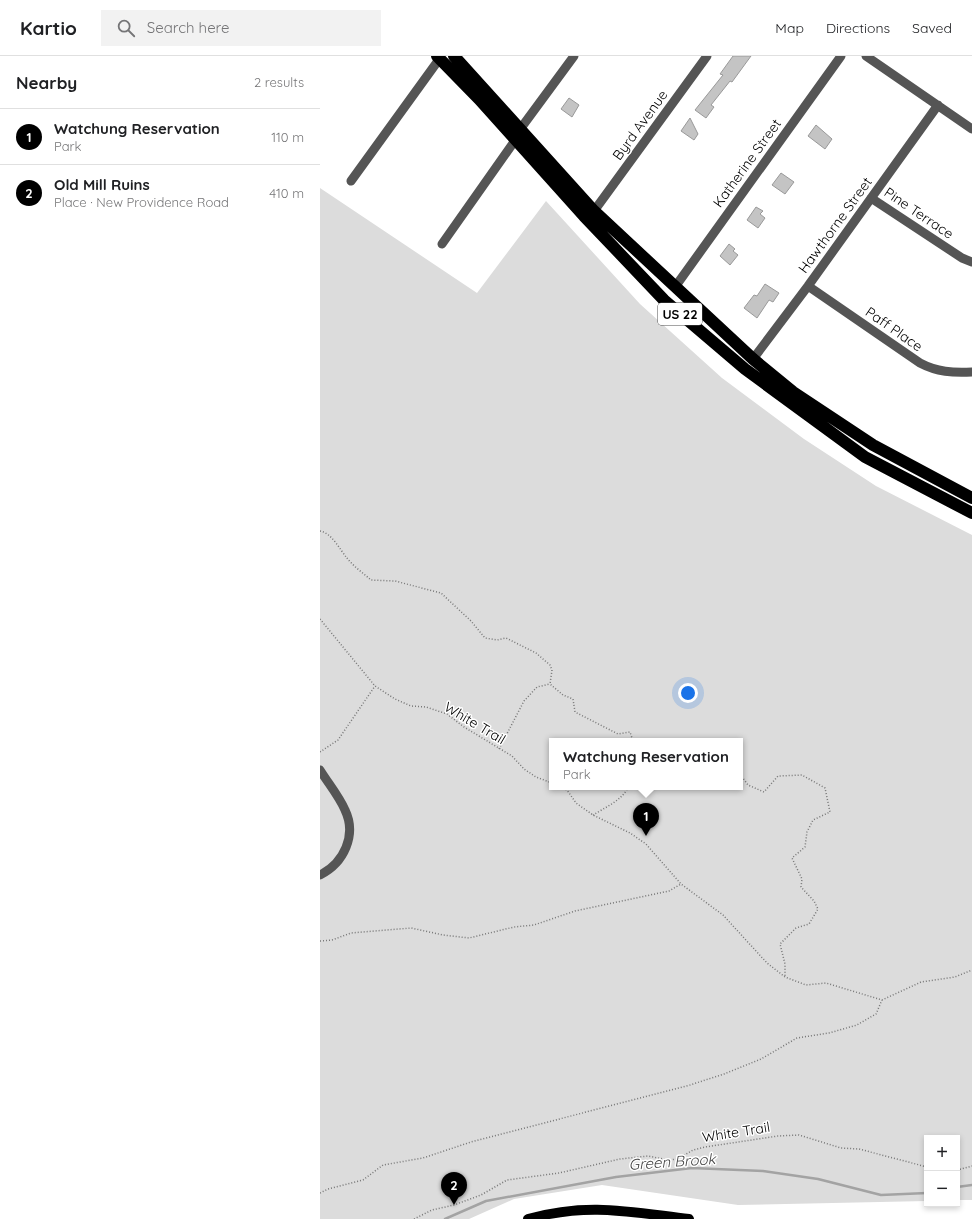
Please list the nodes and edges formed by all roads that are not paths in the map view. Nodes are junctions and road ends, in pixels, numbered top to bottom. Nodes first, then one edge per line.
1 (454, 56) edge
2 (574, 56) edge
3 (707, 56) edge
4 (841, 56) edge
5 (866, 56) edge
6 (438, 57) edge
7 (938, 105) junction
8 (521, 128) junction
9 (972, 129) edge
10 (516, 140) junction
11 (351, 181) dead end
12 (871, 198) junction
13 (594, 211) junction
14 (442, 244) dead end
15 (972, 262) edge
16 (808, 286) junction
17 (675, 287) junction
18 (753, 359) junction
19 (972, 372) edge
20 (972, 498) edge
21 (972, 513) edge
22 (320, 770) edge
23 (320, 875) edge
24 (528, 1219) edge
25 (690, 1219) edge

1 - 8 highway, US 22
2 - 8 street
3 - 13 street, Byrd Avenue
4 - 17 street, Katherine Street
5 - 7 street
6 - 10 highway, US 22
6 - 11 street
7 - 9 street
7 - 12 street, Hawthorne Street
8 - 13 highway, US 22
10 - 14 street
10 - 21 highway, US 22
12 - 15 street, Pine Terrace
12 - 16 street, Hawthorne Street
13 - 17 highway, US 22
16 - 18 street, Hawthorne Street
16 - 19 street, Paff Place
17 - 18 highway, US 22
18 - 20 highway, US 22
22 - 23 street
24 - 25 main road

